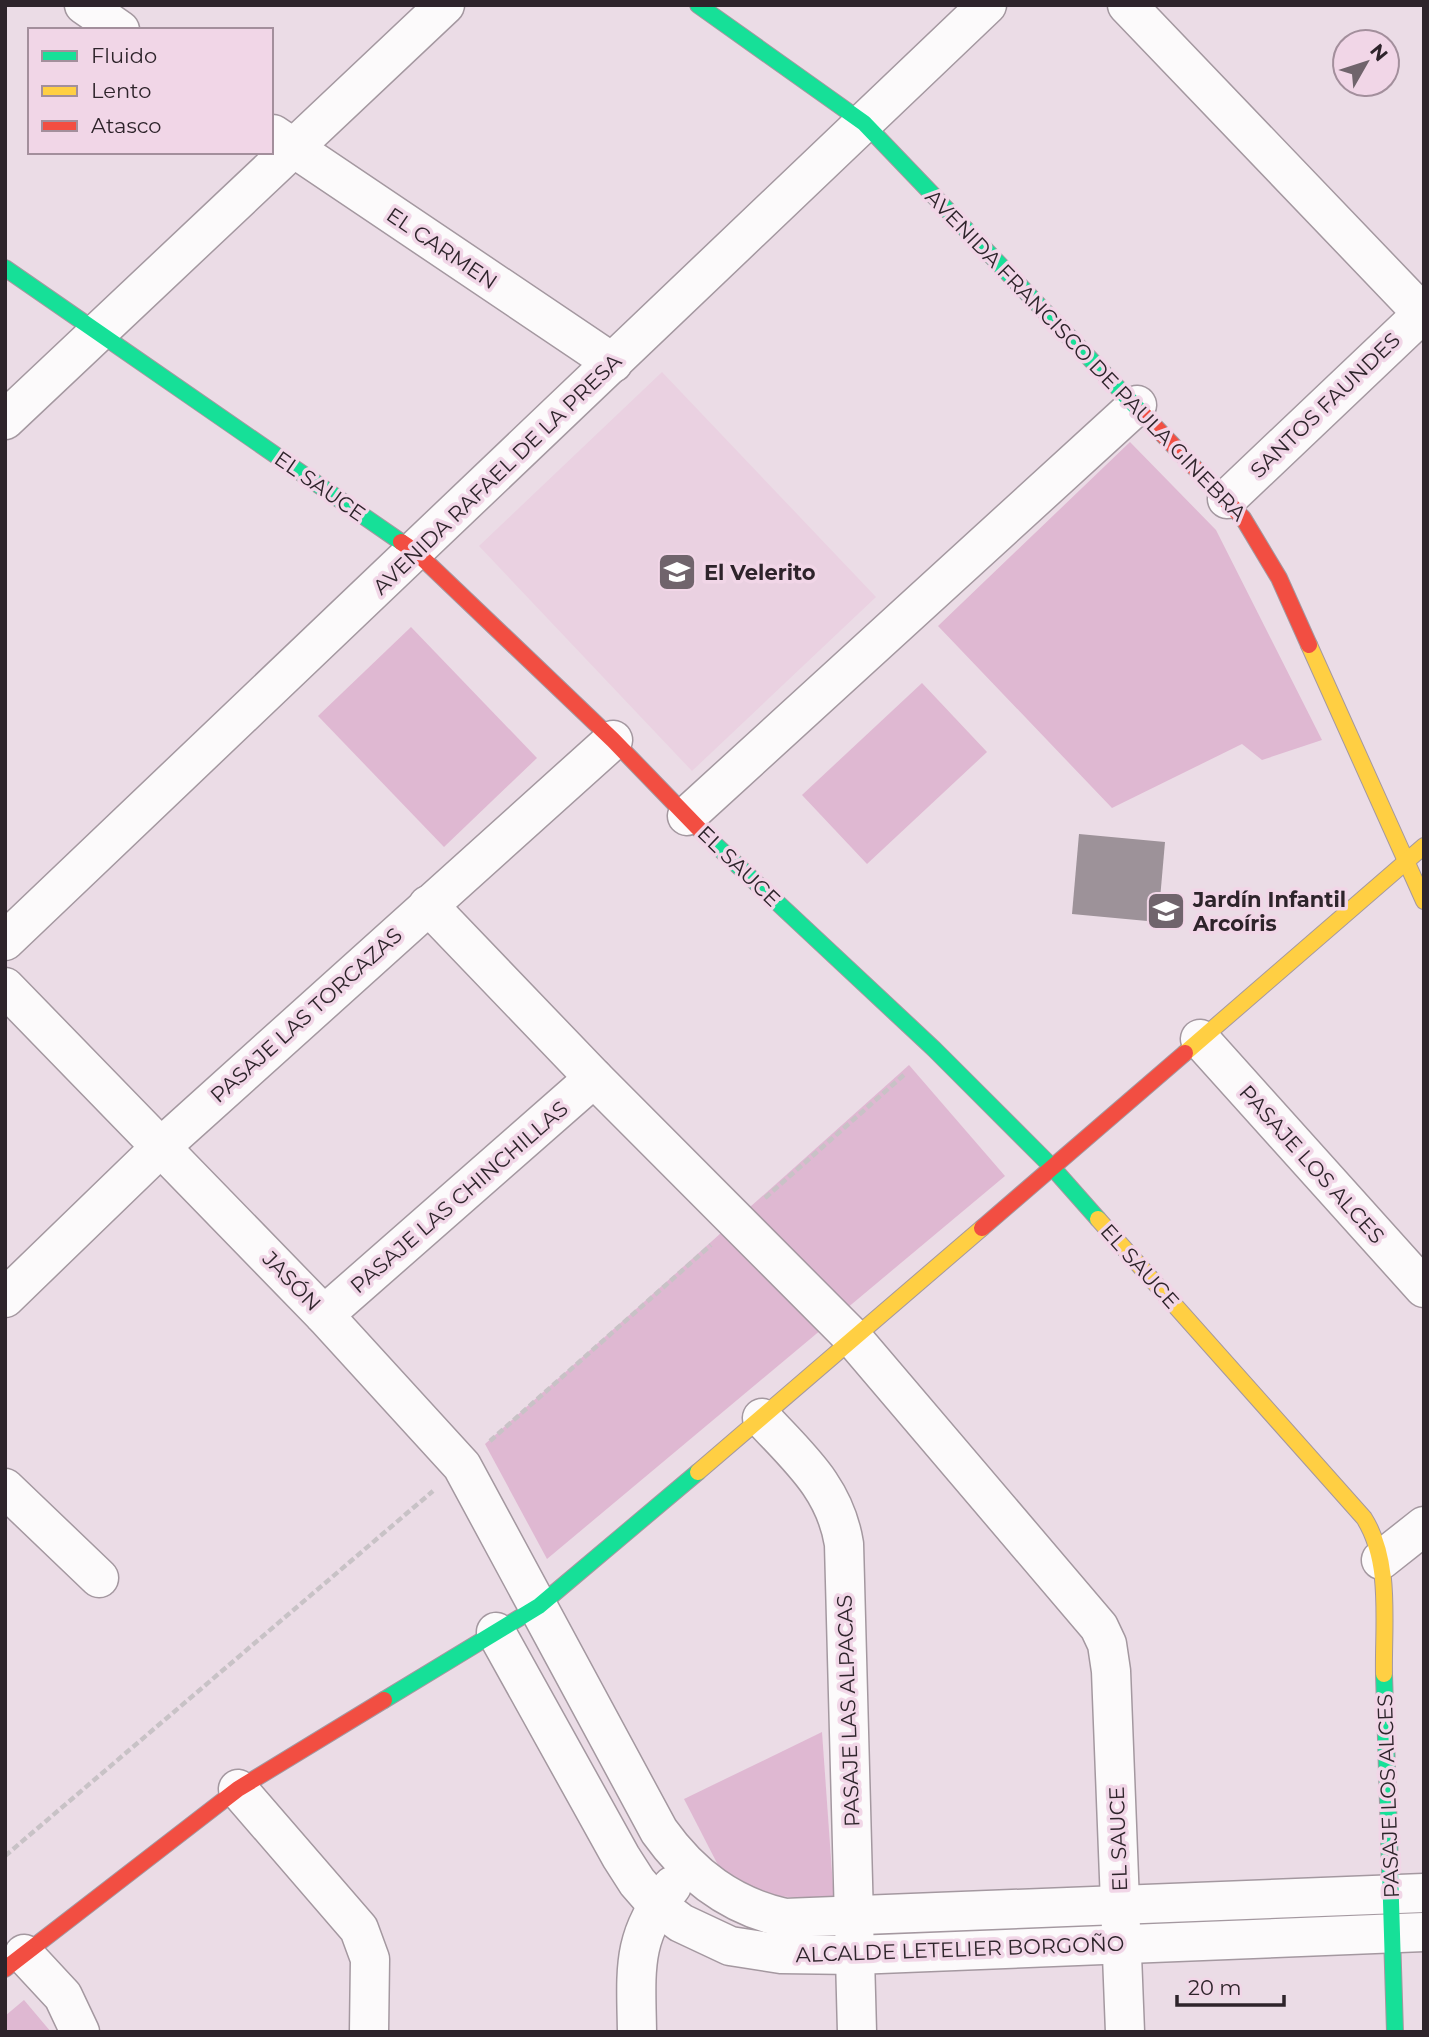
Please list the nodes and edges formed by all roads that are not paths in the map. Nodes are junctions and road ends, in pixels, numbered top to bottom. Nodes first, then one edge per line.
1 (84, 5) edge
2 (445, 5) edge
3 (698, 5) edge
4 (987, 5) edge
5 (1127, 5) edge
6 (117, 28) edge
7 (864, 123) junction
8 (283, 141) edge
9 (270, 154) edge
10 (5, 268) edge
11 (1423, 313) edge
12 (98, 332) junction
13 (613, 363) junction
14 (1137, 405) junction
15 (5, 420) edge
16 (1227, 499) junction
17 (416, 552) junction
18 (613, 740) junction
19 (687, 816) junction
20 (1424, 846) edge
21 (1408, 860) junction
22 (1424, 901) edge
23 (428, 905) junction
24 (5, 941) edge
25 (5, 987) edge
26 (1200, 1039) junction
27 (594, 1078) junction
28 (162, 1146) junction
29 (1052, 1167) junction
30 (1424, 1288) edge
31 (5, 1298) edge
32 (324, 1315) junction
33 (853, 1338) junction
34 (762, 1418) junction
35 (11, 1506) edge
36 (1424, 1526) edge
37 (1381, 1560) junction
38 (99, 1578) dead end
39 (539, 1606) junction
40 (496, 1632) junction
41 (238, 1789) junction
42 (692, 1870) junction
43 (1407, 1894) edge
44 (657, 1905) junction
45 (1120, 1906) junction
46 (854, 1917) junction
47 (1408, 1933) edge
48 (1122, 1945) junction
49 (855, 1955) junction
50 (15, 1961) edge
51 (80, 2032) edge
52 (369, 2032) edge
53 (637, 2032) edge
54 (857, 2032) edge
55 (1125, 2032) edge
56 (1395, 2032) edge

1 - 6 street
2 - 8 street
3 - 7 street, AVENIDA FRANCISCO DE PAULA GINEBRA
4 - 7 street, AVENIDA RAFAEL DE LA PRESA
5 - 11 street
7 - 13 street, AVENIDA RAFAEL DE LA PRESA
7 - 14 street, AVENIDA FRANCISCO DE PAULA GINEBRA
8 - 13 street, EL CARMEN
9 - 12 street
10 - 12 street, EL SAUCE
11 - 16 street, SANTOS FAUNDES
12 - 15 street
12 - 17 street, EL SAUCE
13 - 17 street, AVENIDA RAFAEL DE LA PRESA
14 - 16 street, AVENIDA FRANCISCO DE PAULA GINEBRA
14 - 19 street
16 - 21 street, AVENIDA FRANCISCO DE PAULA GINEBRA
17 - 18 street, EL SAUCE
17 - 24 street, AVENIDA RAFAEL DE LA PRESA
18 - 19 street, EL SAUCE
18 - 23 street, PASAJE LAS TORCAZAS
19 - 29 street, EL SAUCE
20 - 21 street
21 - 22 street, AVENIDA FRANCISCO DE PAULA GINEBRA
21 - 26 street
23 - 27 street, EL SAUCE
23 - 28 street, PASAJE LAS TORCAZAS
25 - 28 street, JASÓN
26 - 29 street
26 - 30 street, PASAJE LOS ALCES
27 - 32 street, PASAJE LAS CHINCHILLAS
27 - 33 street, EL SAUCE
28 - 31 street, PASAJE LAS TORCAZAS
28 - 32 street, JASÓN
29 - 33 street
29 - 37 street, EL SAUCE
32 - 39 street, JASÓN
33 - 34 street
33 - 45 street, EL SAUCE
34 - 39 street
34 - 46 street, PASAJE LAS ALPACAS
35 - 38 street
36 - 37 street
37 - 43 street, PASAJE LOS ALCES
39 - 40 street
39 - 42 street, ALCALDE LETELIER BORGOÑO
40 - 41 street
40 - 44 street, ALCALDE LETELIER BORGOÑO
41 - 50 street
41 - 52 street
42 - 44 street
42 - 46 street, ALCALDE LETELIER BORGOÑO
43 - 45 street, ALCALDE LETELIER BORGOÑO
43 - 47 street, PASAJE LOS ALCES
44 - 49 street, ALCALDE LETELIER BORGOÑO
44 - 53 street
45 - 46 street, ALCALDE LETELIER BORGOÑO
45 - 48 street, EL SAUCE
46 - 49 street, PASAJE LAS ALPACAS
47 - 48 street, ALCALDE LETELIER BORGOÑO
47 - 56 street, PASAJE LOS ALCES
48 - 49 street, ALCALDE LETELIER BORGOÑO
48 - 55 street, EL SAUCE
49 - 54 street, PASAJE LAS ALPACAS
50 - 51 street

